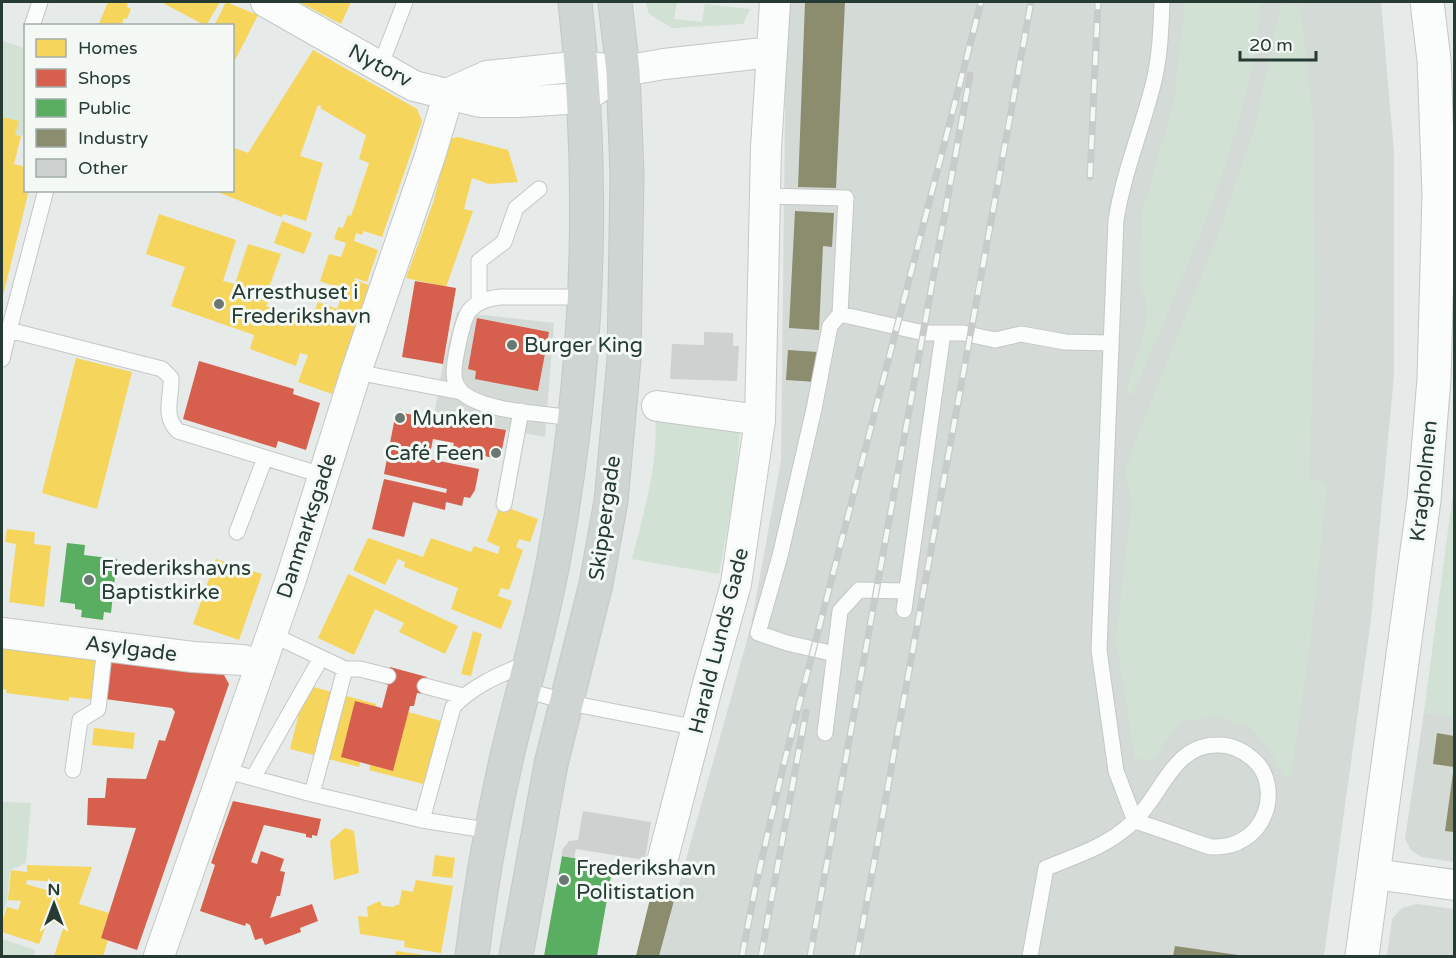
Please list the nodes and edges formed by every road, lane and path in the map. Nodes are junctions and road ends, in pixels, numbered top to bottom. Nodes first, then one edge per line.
1 (40, 2) edge
2 (266, 2) edge
3 (405, 2) edge
4 (574, 2) edge
5 (615, 2) edge
6 (775, 2) edge
7 (1162, 2) edge
8 (1427, 2) edge
9 (33, 24) edge
10 (771, 52) junction
11 (378, 66) junction
12 (581, 66) junction
13 (623, 70) junction
14 (449, 93) junction
15 (584, 98) junction
16 (539, 189) dead end
17 (44, 192) edge
18 (765, 196) junction
19 (1447, 200) edge
20 (1446, 275) edge
21 (586, 297) junction
22 (479, 303) junction
23 (840, 314) junction
24 (9, 330) junction
25 (943, 333) junction
26 (1111, 343) junction
27 (2, 359) edge
28 (356, 372) junction
29 (461, 392) junction
30 (657, 406) dead end
31 (521, 411) junction
32 (576, 418) junction
33 (760, 420) junction
34 (264, 458) junction
35 (324, 476) junction
36 (504, 504) dead end
37 (237, 531) dead end
38 (906, 591) junction
39 (904, 610) dead end
40 (2, 633) edge
41 (271, 634) junction
42 (105, 646) junction
43 (835, 654) junction
44 (321, 658) junction
45 (260, 664) junction
46 (345, 669) junction
47 (387, 676) dead end
48 (527, 676) junction
49 (425, 686) dead end
50 (463, 696) junction
51 (567, 702) junction
52 (698, 728) junction
53 (825, 733) dead end
54 (73, 770) dead end
55 (224, 770) junction
56 (253, 778) junction
57 (312, 794) junction
58 (422, 820) junction
59 (1135, 821) junction
60 (492, 831) junction
61 (663, 858) dead end
62 (1374, 874) junction
63 (1455, 885) edge
64 (159, 957) edge
65 (472, 957) edge
66 (516, 957) edge
67 (1030, 957) edge
68 (1362, 957) edge

1 - 9 lane
2 - 11 street, Nytorv
3 - 11 lane
4 - 12 main road
5 - 13 main road
6 - 10 street, Harald Lunds Gade
7 - 26 lane
8 - 19 street, Kragholmen
10 - 13 street
10 - 18 street, Harald Lunds Gade
11 - 14 street, Nytorv
12 - 13 street
12 - 14 street
12 - 15 main road
13 - 15 street
13 - 51 main road, Skippergade
14 - 15 street, Nytorv
14 - 28 street, Danmarksgade
15 - 21 main road, Skippergade
16 - 22 lane
17 - 24 lane
18 - 23 lane
18 - 33 street, Harald Lunds Gade
19 - 20 street, Kragholmen
20 - 62 street, Kragholmen
21 - 22 lane
21 - 32 main road, Skippergade
22 - 29 lane
23 - 25 lane
23 - 43 lane
24 - 27 lane
24 - 34 lane
25 - 26 lane
25 - 38 lane
26 - 59 lane
28 - 29 lane
28 - 35 street, Danmarksgade
29 - 31 lane
30 - 33 street
31 - 32 lane
31 - 36 lane
32 - 48 main road, Skippergade
33 - 52 street, Harald Lunds Gade
34 - 35 lane
34 - 37 lane
35 - 41 street, Danmarksgade
38 - 39 lane
38 - 43 lane
40 - 42 street, Asylgade
41 - 44 lane
41 - 45 street, Danmarksgade
42 - 45 street, Asylgade
42 - 54 lane
43 - 53 lane
44 - 46 lane
44 - 56 lane
45 - 55 street, Danmarksgade
46 - 47 lane
46 - 57 lane
48 - 50 lane
48 - 51 lane
48 - 60 main road, Skippergade
49 - 50 lane
50 - 58 lane
51 - 52 lane
51 - 66 main road, Skippergade
52 - 61 street, Harald Lunds Gade
55 - 56 lane
55 - 64 street, Danmarksgade
56 - 57 lane
57 - 58 lane
58 - 60 lane
59 - 59 lane
59 - 67 lane
60 - 65 main road, Skippergade
62 - 63 street
62 - 68 street, Kragholmen

